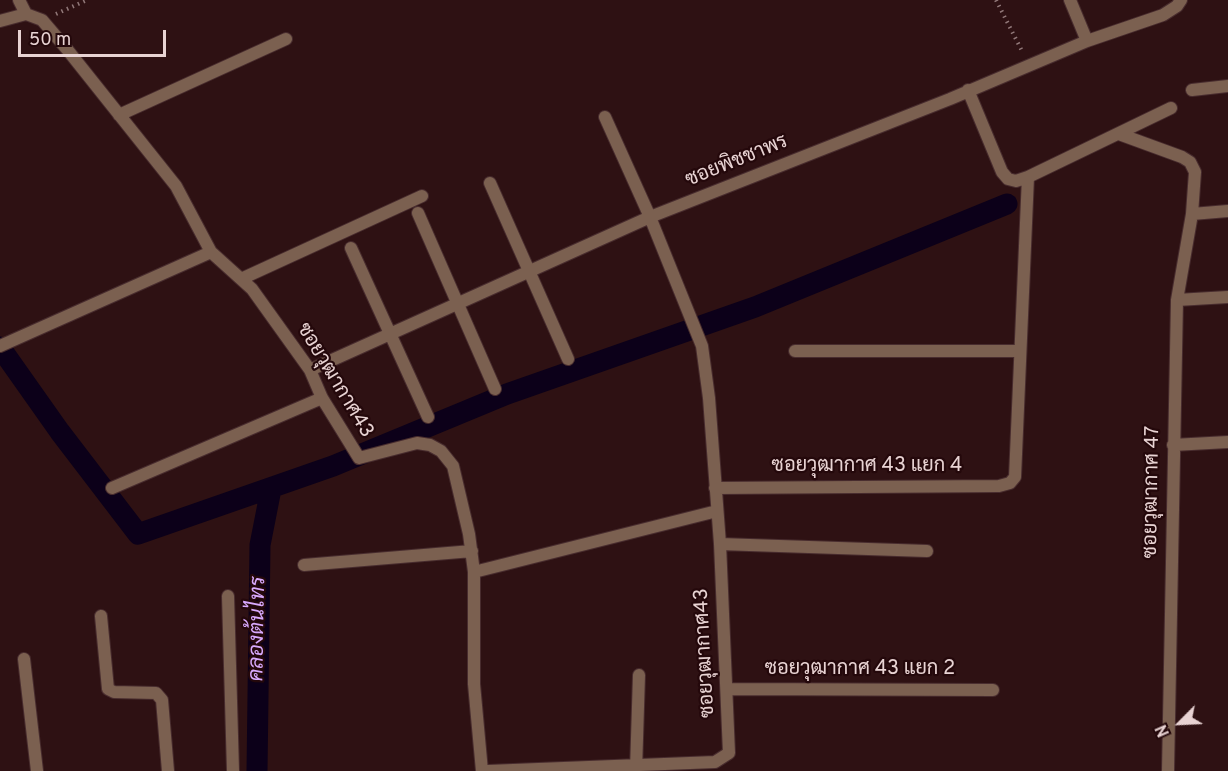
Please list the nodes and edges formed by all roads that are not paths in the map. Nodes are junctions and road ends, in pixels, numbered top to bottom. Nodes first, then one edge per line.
1 (19, 0) edge
2 (1070, 0) edge
3 (1181, 0) edge
4 (21, 14) junction
5 (0, 21) edge
6 (286, 39) dead end
7 (1087, 41) junction
8 (1228, 86) edge
9 (968, 90) junction
10 (1192, 90) dead end
11 (1170, 108) dead end
12 (119, 115) junction
13 (606, 117) dead end
14 (1119, 134) junction
15 (1028, 177) junction
16 (490, 183) dead end
17 (422, 196) dead end
18 (1228, 211) edge
19 (418, 213) dead end
20 (1192, 214) junction
21 (650, 217) junction
22 (351, 248) dead end
23 (211, 252) junction
24 (529, 272) junction
25 (241, 279) junction
26 (1228, 297) edge
27 (1177, 300) junction
28 (458, 304) junction
29 (391, 334) junction
30 (0, 346) edge
31 (795, 351) dead end
32 (1020, 351) junction
33 (568, 359) dead end
34 (310, 370) junction
35 (495, 389) dead end
36 (321, 398) junction
37 (428, 417) dead end
38 (1228, 442) edge
39 (1173, 445) junction
40 (112, 488) dead end
41 (715, 488) junction
42 (717, 511) junction
43 (720, 544) junction
44 (472, 551) junction
45 (927, 551) dead end
46 (304, 565) dead end
47 (474, 572) junction
48 (228, 596) dead end
49 (101, 616) dead end
50 (24, 660) dead end
51 (639, 675) dead end
52 (727, 689) junction
53 (993, 690) dead end
54 (636, 767) edge
55 (37, 771) edge
56 (168, 771) edge
57 (233, 771) edge
58 (482, 771) edge
59 (488, 771) edge
60 (1168, 771) edge

1 - 4 street
2 - 7 street
3 - 7 street, ซอยพิชชาพร
4 - 5 street
4 - 12 street, ซอยวุฒากาศ43
6 - 12 street
7 - 9 street, ซอยพิชชาพร
8 - 10 street
9 - 15 street
9 - 21 street, ซอยพิชชาพร
11 - 14 street
12 - 23 street, ซอยวุฒากาศ43
13 - 21 street, ซอยวุฒากาศ43
14 - 15 street
14 - 20 street, ซอยวุฒากาศ 47
15 - 32 street
16 - 24 street
17 - 25 street
18 - 20 street
19 - 28 street
20 - 27 street, ซอยวุฒากาศ 47
21 - 24 street, ซอยพิชชาพร
21 - 41 street, ซอยวุฒากาศ43
22 - 29 street
23 - 25 street, ซอยวุฒากาศ43
23 - 30 street
24 - 28 street, ซอยพิชชาพร
24 - 33 street
25 - 34 street, ซอยวุฒากาศ43
26 - 27 street
27 - 39 street, ซอยวุฒากาศ 47
28 - 29 street, ซอยพิชชาพร
28 - 35 street
29 - 34 street, ซอยพิชชาพร
29 - 37 street
31 - 32 street
32 - 41 street, ซอยวุฒากาศ 43 แยก 4
34 - 36 street, ซอยวุฒากาศ43
36 - 40 street
36 - 44 street, ซอยวุฒากาศ43
38 - 39 street
39 - 60 street, ซอยวุฒากาศ 47
41 - 42 street, ซอยวุฒากาศ43
42 - 43 street, ซอยวุฒากาศ43
42 - 47 street
43 - 45 street
43 - 52 street, ซอยวุฒากาศ43
44 - 46 street
44 - 47 street, ซอยวุฒากาศ43
47 - 58 street, ซอยวุฒากาศ43
48 - 57 street
49 - 56 street
50 - 55 street
51 - 54 street
52 - 53 street, ซอยวุฒากาศ 43 แยก 2
52 - 54 street, ซอยวุฒากาศ43
54 - 59 street, ซอยวุฒากาศ43

